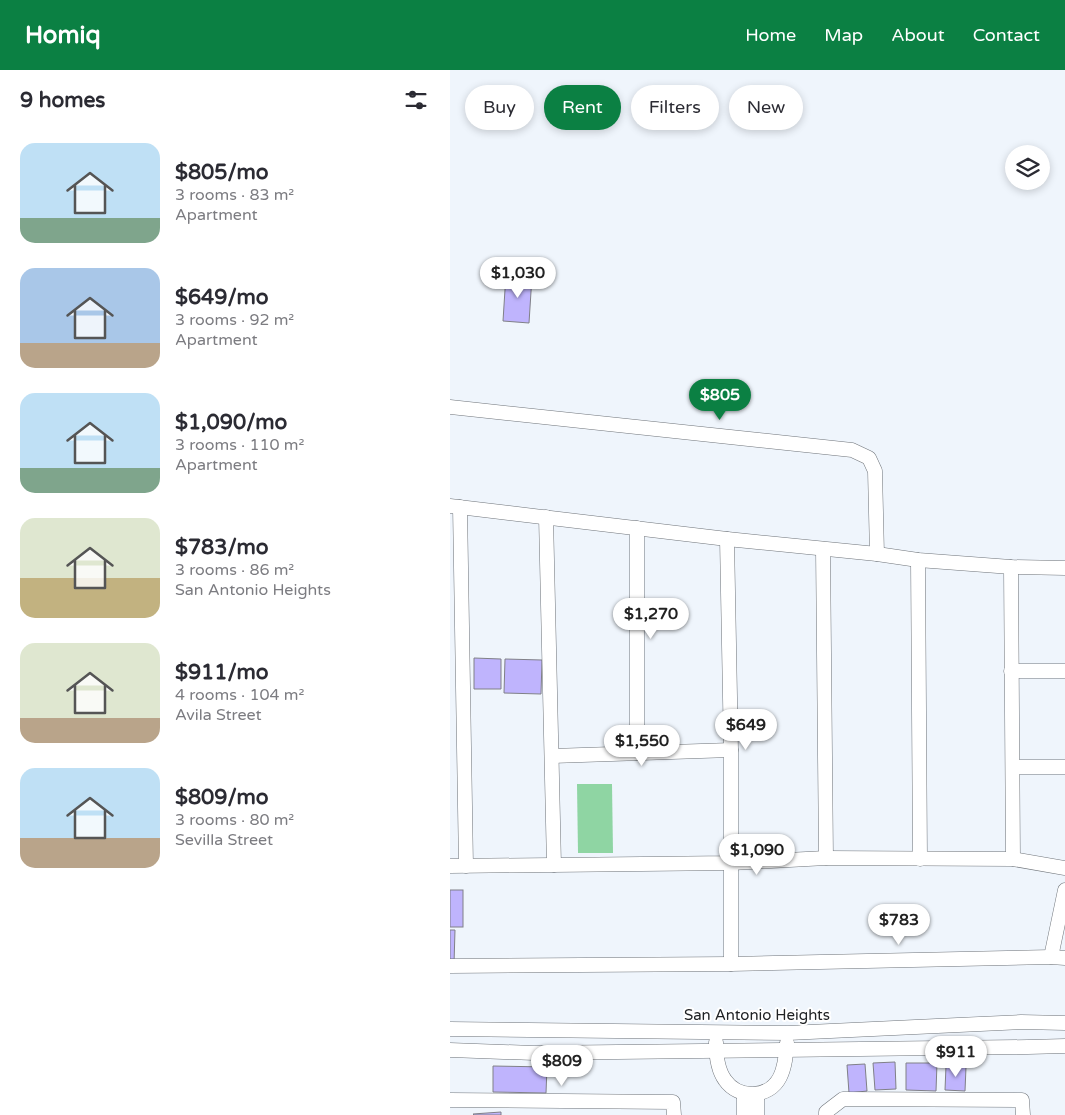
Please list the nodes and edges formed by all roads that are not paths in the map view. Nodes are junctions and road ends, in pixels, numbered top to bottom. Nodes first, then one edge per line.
1 (450, 407) edge
2 (455, 506) edge
3 (546, 517) junction
4 (636, 528) junction
5 (727, 539) junction
6 (823, 549) junction
7 (877, 554) junction
8 (918, 560) junction
9 (1011, 567) junction
10 (1065, 568) edge
11 (1011, 671) junction
12 (1065, 671) edge
13 (731, 750) junction
14 (637, 753) junction
15 (552, 756) junction
16 (1065, 766) edge
17 (1013, 767) junction
18 (826, 858) junction
19 (920, 859) junction
20 (1013, 859) junction
21 (731, 863) junction
22 (554, 865) junction
23 (450, 866) edge
24 (466, 866) junction
25 (1065, 868) edge
26 (1065, 890) edge
27 (1058, 958) edge
28 (731, 964) junction
29 (450, 966) edge
30 (1065, 1023) edge
31 (450, 1029) edge
32 (715, 1032) junction
33 (788, 1032) junction
34 (1065, 1046) edge
35 (450, 1050) edge
36 (716, 1050) junction
37 (786, 1051) junction
38 (751, 1094) junction
39 (450, 1100) edge
40 (674, 1115) edge
41 (744, 1115) edge
42 (757, 1115) edge
43 (826, 1115) edge
44 (1023, 1115) edge

1 - 7 street
2 - 3 street
2 - 24 street
3 - 4 street
3 - 15 street
4 - 5 street
4 - 14 street
5 - 6 street
5 - 13 street
6 - 7 street
6 - 18 street
7 - 8 street
8 - 9 street
8 - 19 street
9 - 10 street
9 - 11 street
11 - 12 street
11 - 17 street
13 - 14 street
13 - 21 street
14 - 15 street
15 - 22 street
16 - 17 street
17 - 20 street
18 - 19 street
18 - 21 street
19 - 20 street
20 - 25 street
21 - 22 street
21 - 28 street
22 - 24 street
23 - 24 street
26 - 27 street
27 - 28 street
28 - 29 street
30 - 33 street, San Antonio Heights
31 - 32 street, San Antonio Heights
32 - 33 street, San Antonio Heights
32 - 36 street
33 - 37 street
34 - 37 street
35 - 36 street
36 - 37 street
36 - 38 street
37 - 38 street
38 - 41 street
38 - 42 street
39 - 40 street
43 - 44 street

